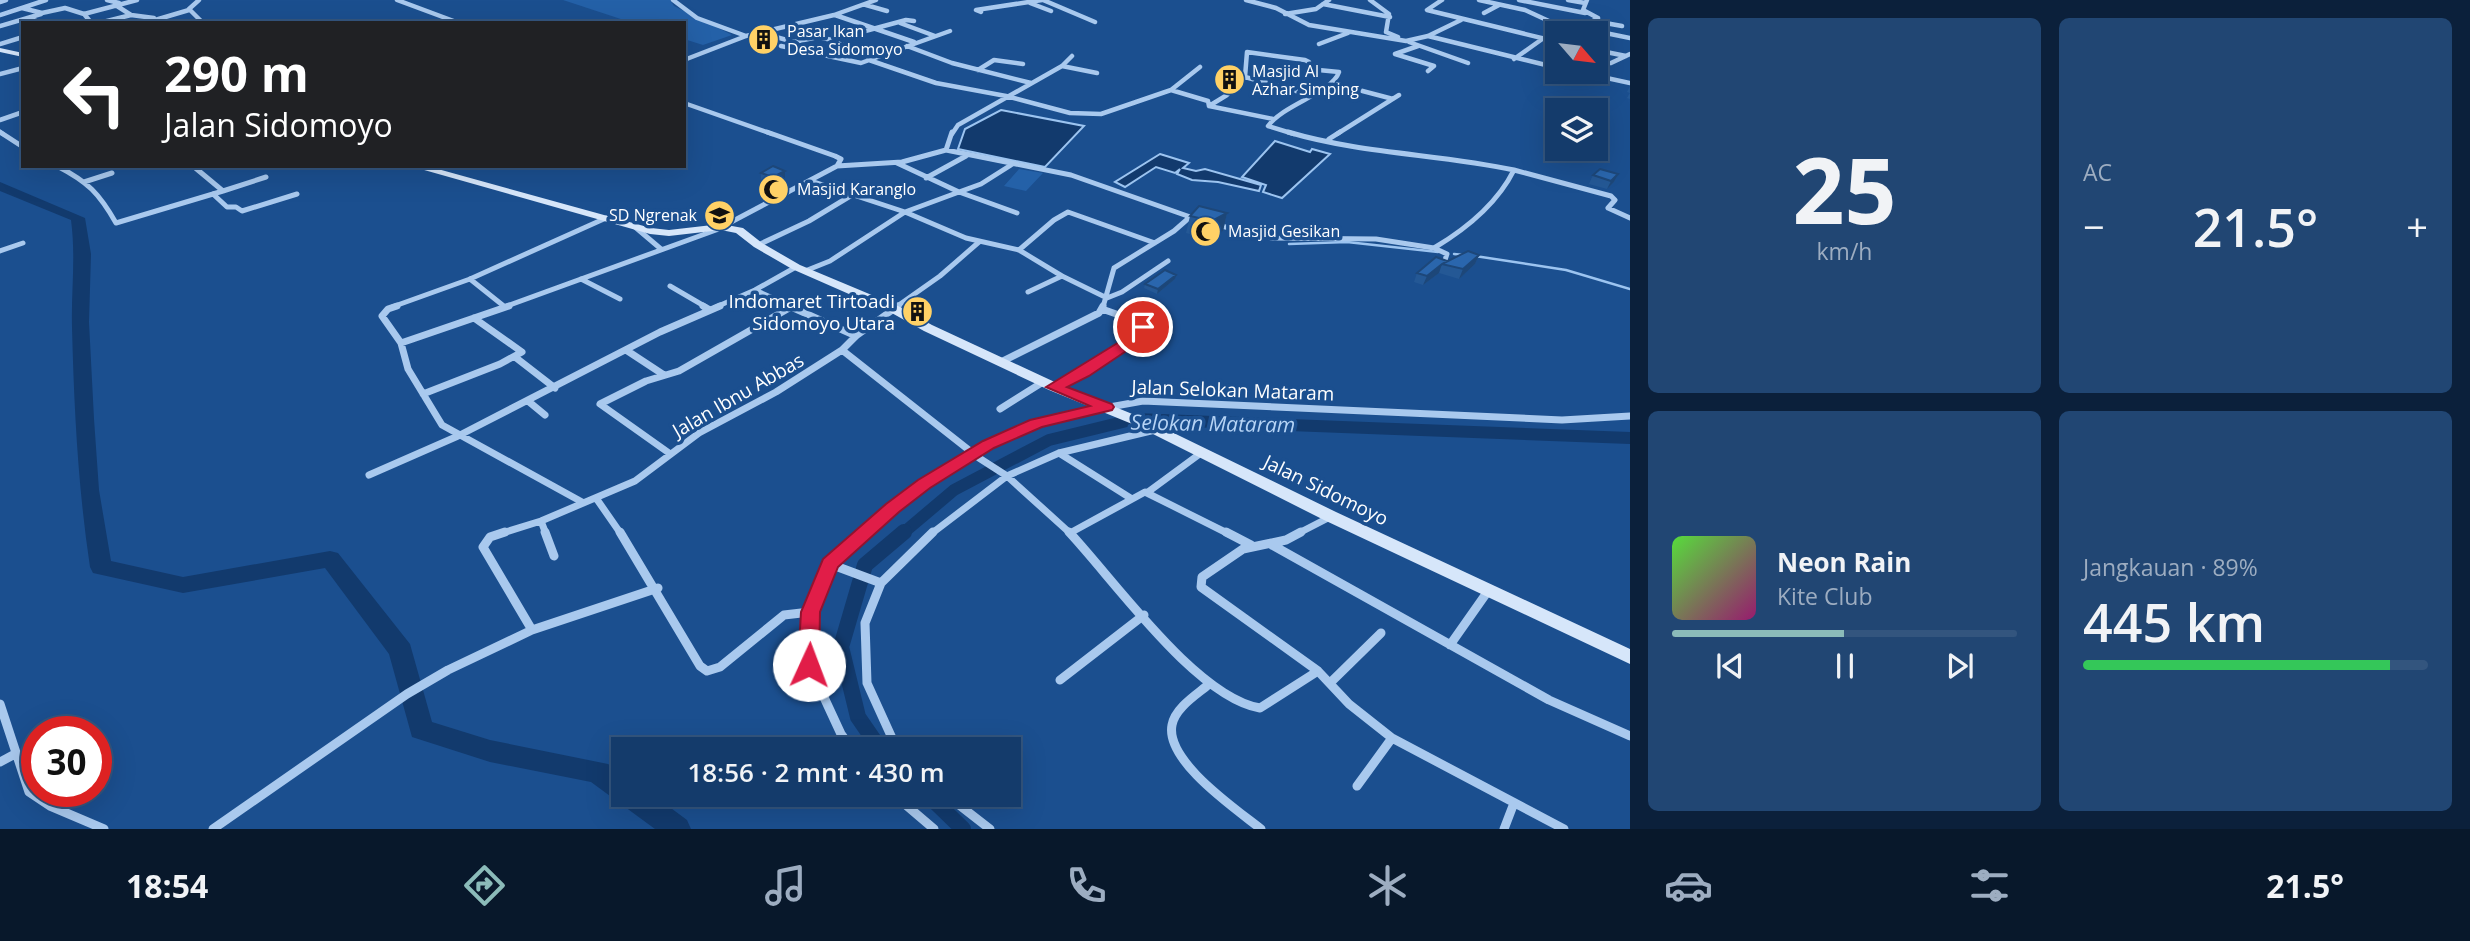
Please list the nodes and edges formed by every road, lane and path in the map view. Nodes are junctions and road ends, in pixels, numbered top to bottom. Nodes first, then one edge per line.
1 (6, 0) edge
2 (46, 0) edge
3 (107, 0) edge
4 (138, 0) edge
5 (199, 0) edge
6 (397, 0) edge
7 (673, 0) edge
8 (876, 0) edge
9 (1043, 0) edge
10 (1246, 0) edge
11 (1329, 0) edge
12 (1370, 0) edge
13 (1442, 0) edge
14 (1479, 0) edge
15 (1519, 0) edge
16 (1568, 0) edge
17 (0, 2) edge
18 (1586, 2) edge
19 (1030, 3) junction
20 (1323, 4) junction
21 (118, 5) junction
22 (866, 5) junction
23 (1500, 5) junction
24 (22, 8) junction
25 (999, 8) junction
26 (189, 10) junction
27 (887, 11) dead end
28 (1006, 11) dead end
29 (1051, 11) dead end
30 (981, 12) dead end
31 (42, 13) junction
32 (1484, 13) dead end
33 (1585, 13) junction
34 (84, 14) junction
35 (1285, 14) junction
36 (0, 15) edge
37 (834, 15) junction
38 (131, 16) junction
39 (1390, 17) junction
40 (27, 18) junction
41 (158, 19) junction
42 (1461, 20) junction
43 (36, 21) edge
44 (91, 21) edge
45 (108, 21) edge
46 (152, 21) edge
47 (201, 21) edge
48 (454, 21) edge
49 (914, 21) dead end
50 (1549, 21) edge
51 (1593, 21) edge
52 (899, 22) junction
53 (1095, 22) dead end
54 (1608, 24) edge
55 (1622, 26) dead end
56 (0, 27) edge
57 (870, 29) junction
58 (9, 30) dead end
59 (950, 31) dead end
60 (758, 32) junction
61 (1349, 33) junction
62 (1608, 34) edge
63 (746, 36) junction
64 (935, 36) junction
65 (1428, 36) junction
66 (21, 38) edge
67 (1543, 38) joint
68 (1630, 38) edge
69 (832, 40) junction
70 (1410, 40) junction
71 (792, 42) junction
72 (914, 42) junction
73 (0, 44) edge
74 (1319, 44) dead end
75 (1418, 45) junction
76 (845, 46) junction
77 (906, 46) junction
78 (0, 50) edge
79 (1608, 52) edge
80 (21, 54) edge
81 (1628, 55) edge
82 (1073, 56) dead end
83 (1446, 56) junction
84 (828, 57) junction
85 (686, 59) edge
86 (1514, 59) junction
87 (871, 60) junction
88 (1468, 63) dead end
89 (1608, 63) edge
90 (1023, 64) dead end
91 (1427, 64) junction
92 (1545, 65) edge
93 (1062, 66) junction
94 (1200, 67) dead end
95 (21, 69) edge
96 (978, 70) junction
97 (1428, 71) dead end
98 (1097, 73) dead end
99 (0, 74) edge
100 (1245, 77) junction
101 (1608, 78) edge
102 (1031, 83) junction
103 (1332, 83) junction
104 (1630, 83) edge
105 (1171, 90) junction
106 (1311, 95) junction
107 (1399, 95) dead end
108 (1006, 96) junction
109 (1393, 99) junction
110 (686, 104) edge
111 (1209, 106) junction
112 (21, 113) edge
113 (1273, 119) junction
114 (0, 120) edge
115 (0, 132) edge
116 (1329, 139) junction
117 (21, 144) edge
118 (946, 150) junction
119 (966, 156) junction
120 (895, 162) junction
121 (1011, 165) junction
122 (837, 166) junction
123 (60, 168) edge
124 (196, 168) edge
125 (422, 168) edge
126 (1514, 170) junction
127 (112, 173) dead end
128 (266, 177) dead end
129 (926, 178) junction
130 (811, 181) junction
131 (84, 182) junction
132 (223, 191) junction
133 (959, 192) junction
134 (213, 194) junction
135 (297, 194) dead end
136 (852, 195) junction
137 (905, 212) junction
138 (1017, 213) dead end
139 (1190, 217) junction
140 (606, 218) junction
141 (1630, 218) edge
142 (1201, 220) edge
143 (1211, 223) edge
144 (635, 228) junction
145 (721, 228) junction
146 (979, 242) junction
147 (23, 243) dead end
148 (1155, 243) junction
149 (758, 245) junction
150 (1434, 248) junction
151 (661, 249) junction
152 (1018, 250) junction
153 (0, 251) edge
154 (1168, 261) dead end
155 (1444, 264) edge
156 (801, 269) junction
157 (1062, 276) junction
158 (470, 279) junction
159 (581, 279) junction
160 (670, 286) dead end
161 (755, 290) junction
162 (1028, 292) dead end
163 (1107, 298) junction
164 (620, 299) dead end
165 (505, 307) junction
166 (790, 307) junction
167 (894, 309) junction
168 (1102, 309) junction
169 (710, 310) junction
170 (474, 318) junction
171 (856, 336) junction
172 (401, 343) junction
173 (626, 350) junction
174 (842, 350) junction
175 (515, 357) junction
176 (1001, 362) junction
177 (664, 375) junction
178 (1049, 384) junction
179 (555, 388) junction
180 (423, 394) junction
181 (528, 401) junction
182 (1106, 407) junction
183 (1000, 409) dead end
184 (545, 415) dead end
185 (1630, 416) edge
186 (1149, 427) junction
187 (458, 436) junction
188 (669, 453) junction
189 (1059, 453) junction
190 (1200, 453) junction
191 (976, 455) junction
192 (369, 475) dead end
193 (1007, 477) junction
194 (1148, 492) junction
195 (596, 498) junction
196 (1132, 499) junction
197 (582, 502) junction
198 (1330, 516) junction
199 (541, 521) junction
200 (1070, 533) junction
201 (1251, 545) junction
202 (1272, 545) junction
203 (554, 556) dead end
204 (834, 565) junction
205 (881, 583) junction
206 (658, 588) junction
207 (1488, 591) junction
208 (810, 612) junction
209 (1144, 615) junction
210 (532, 630) junction
211 (1381, 633) dead end
212 (1450, 645) junction
213 (1630, 657) edge
214 (1318, 671) junction
215 (1060, 680) dead end
216 (1330, 683) junction
217 (1208, 685) junction
218 (0, 704) edge
219 (1630, 736) edge
220 (843, 737) edge
221 (892, 737) edge
222 (1392, 738) junction
223 (15, 754) junction
224 (0, 762) edge
225 (1357, 786) dead end
226 (1514, 803) junction
227 (905, 807) edge
228 (961, 807) edge
229 (931, 826) edge
230 (104, 829) edge
231 (213, 829) edge
232 (990, 829) edge
233 (1261, 829) edge
234 (1504, 829) edge
235 (1564, 829) edge

1 - 17 street
2 - 24 street
3 - 21 street
4 - 21 street
5 - 26 street
6 - 48 street
7 - 63 street
8 - 22 street
9 - 19 street
9 - 53 street
10 - 35 street
11 - 20 street
12 - 39 street
13 - 42 street
14 - 23 street
15 - 33 street
16 - 18 street
18 - 33 street
19 - 25 street
19 - 29 street
20 - 35 street
20 - 39 street
21 - 34 street
21 - 38 street
22 - 27 street
22 - 37 street
23 - 32 street
23 - 50 street
24 - 31 street
24 - 36 street
25 - 28 street
25 - 30 street
26 - 41 street
26 - 47 street
31 - 34 street
31 - 40 street
33 - 51 street
34 - 44 street
35 - 61 street
37 - 57 street
37 - 60 street
38 - 41 street
38 - 45 street
39 - 70 street
40 - 43 street
40 - 56 street
41 - 46 street
42 - 65 street
42 - 67 street
49 - 52 street
52 - 57 street
52 - 64 street
54 - 55 street
56 - 58 street
57 - 69 street
57 - 72 street
59 - 64 street
60 - 63 street
60 - 71 street
61 - 70 street
61 - 74 street
62 - 68 street
63 - 85 street
64 - 72 street
65 - 70 street
65 - 86 street
66 - 73 street
67 - 86 street
69 - 71 street
69 - 76 street
70 - 75 street
71 - 84 street
72 - 77 street
75 - 83 street
75 - 91 street
76 - 84 street
76 - 87 street
77 - 87 street
77 - 96 street
78 - 80 main road
79 - 81 street
81 - 89 street
82 - 93 street
83 - 88 street
83 - 91 street
84 - 87 street
86 - 92 street
87 - 108 street
90 - 96 street
91 - 97 street
93 - 98 street
93 - 102 street
94 - 105 street
95 - 99 street
96 - 102 street
100 - 103 street
100 - 106 street
100 - 111 street
101 - 104 street
102 - 108 street
103 - 106 street
103 - 109 street
105 - 108 street
105 - 111 street
106 - 113 street
107 - 109 street
108 - 118 street
109 - 116 street
110 - 122 street
111 - 113 street
112 - 114 street
113 - 116 street
115 - 117 street
116 - 126 street
118 - 119 street
118 - 120 street
119 - 121 street
119 - 129 street
120 - 122 street
120 - 129 street
121 - 133 street
121 - 139 street
122 - 130 street
123 - 131 street
124 - 132 street
125 - 140 main road, Jalan Sidomoyo
126 - 141 street
126 - 150 street
127 - 131 street
128 - 132 street
129 - 133 street
130 - 136 street
130 - 145 street
131 - 134 street
132 - 134 street
133 - 137 street
133 - 138 street
134 - 135 street
136 - 137 street
136 - 149 street
137 - 146 street
137 - 156 street
139 - 142 street
139 - 148 street
140 - 144 main road, Jalan Sidomoyo
140 - 158 street
143 - 150 street
144 - 145 main road, Jalan Sidomoyo
144 - 151 street
145 - 149 main road, Jalan Sidomoyo
145 - 151 street
146 - 152 street
146 - 167 street, Jalan Ibnu Abbas
147 - 153 street
148 - 152 street
148 - 163 street
149 - 156 main road, Jalan Sidomoyo
150 - 155 street
151 - 159 street
152 - 157 street
154 - 163 street
156 - 161 street
156 - 167 main road, Jalan Sidomoyo
157 - 162 street
157 - 163 street
158 - 165 street
158 - 172 street
159 - 164 street
159 - 165 street
160 - 169 street
161 - 166 street
161 - 169 street
163 - 168 street
165 - 170 street
166 - 171 street
166 - 177 street
167 - 171 street, Jalan Ibnu Abbas
167 - 176 main road, Jalan Sidomoyo
168 - 176 street
168 - 178 street
169 - 173 street
170 - 172 street
170 - 175 street
171 - 174 street, Jalan Ibnu Abbas
172 - 180 street
173 - 177 street
173 - 179 street
174 - 188 street, Jalan Ibnu Abbas
174 - 191 street
175 - 179 street
175 - 180 street
176 - 178 main road, Jalan Sidomoyo
177 - 188 street
178 - 182 main road, Jalan Sidomoyo
178 - 183 street
179 - 181 street
180 - 187 street
181 - 184 street
181 - 187 street
182 - 185 street, Jalan Selokan Mataram
182 - 186 main road, Jalan Sidomoyo
182 - 191 street, Jalan Selokan Mataram
186 - 189 street
186 - 190 main road, Jalan Sidomoyo
187 - 192 street
187 - 197 street
188 - 195 street, Jalan Ibnu Abbas
189 - 193 street
189 - 196 street
190 - 194 street
190 - 198 main road, Jalan Sidomoyo
191 - 193 street
191 - 204 street, Jalan Selokan Mataram
193 - 200 street
193 - 205 street
194 - 196 street
194 - 201 street
195 - 197 street, Jalan Ibnu Abbas
195 - 206 street
196 - 200 street
197 - 199 street, Jalan Ibnu Abbas
198 - 202 street
198 - 207 main road, Jalan Sidomoyo
199 - 203 street
199 - 210 street, Jalan Ibnu Abbas
200 - 209 street
201 - 202 street
201 - 214 street
202 - 212 street
204 - 205 street
204 - 208 street, Jalan Selokan Mataram
205 - 221 street
206 - 208 street
206 - 210 street
207 - 212 street
207 - 213 main road, Jalan Sidomoyo
208 - 220 street, Jalan Selokan Mataram
209 - 215 street
209 - 217 street
210 - 231 street
211 - 216 street
212 - 219 street
214 - 216 street
214 - 217 street
216 - 222 street
217 - 233 street
218 - 223 street
222 - 225 street
222 - 226 street
223 - 224 street
223 - 230 street
226 - 234 street
226 - 235 street
227 - 229 street
228 - 232 street

